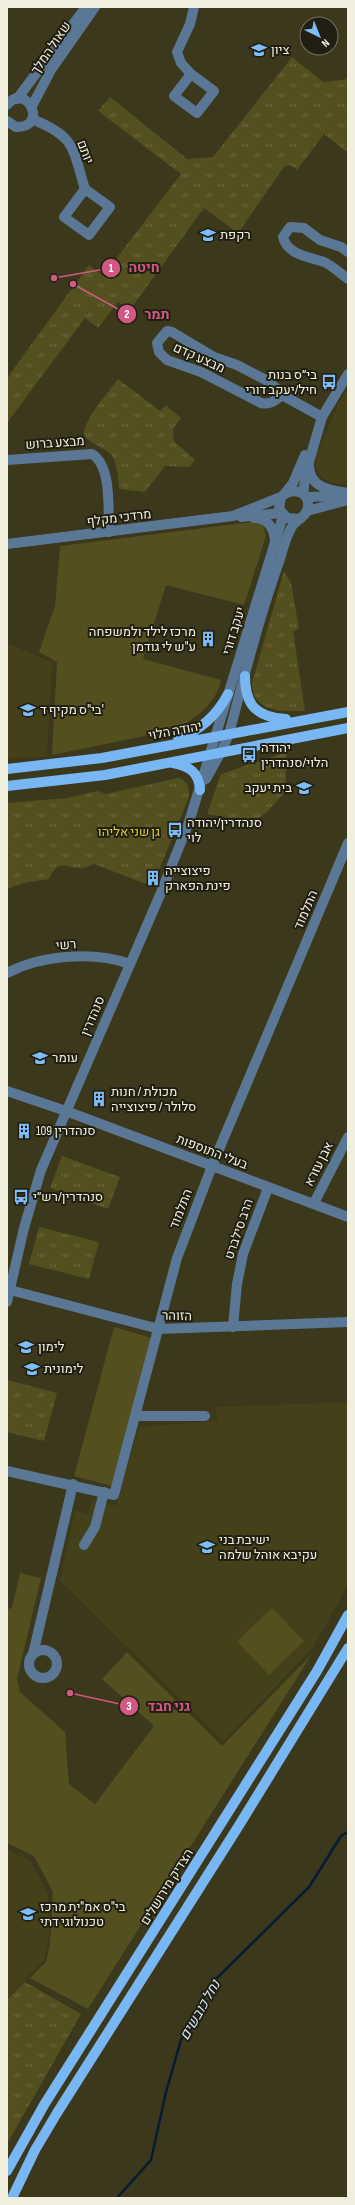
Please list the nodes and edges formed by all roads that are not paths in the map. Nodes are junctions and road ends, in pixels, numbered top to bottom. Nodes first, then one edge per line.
1 (86, 7) edge
2 (95, 7) edge
3 (194, 7) edge
4 (191, 74) dead end
5 (10, 102) edge
6 (32, 106) junction
7 (32, 119) junction
8 (7, 121) edge
9 (16, 127) junction
10 (7, 133) edge
11 (85, 189) junction
12 (348, 252) edge
13 (347, 277) edge
14 (348, 374) edge
15 (282, 395) junction
16 (322, 417) junction
17 (316, 436) junction
18 (314, 448) junction
19 (7, 460) edge
20 (348, 494) edge
21 (283, 495) junction
22 (305, 495) junction
23 (348, 500) edge
24 (282, 514) junction
25 (304, 515) junction
26 (233, 516) junction
27 (246, 517) junction
28 (109, 532) junction
29 (7, 544) edge
30 (275, 545) junction
31 (245, 676) junction
32 (228, 694) junction
33 (348, 712) edge
34 (298, 720) junction
35 (348, 728) edge
36 (229, 734) junction
37 (216, 736) junction
38 (165, 746) junction
39 (221, 752) junction
40 (209, 755) junction
41 (167, 763) junction
42 (7, 769) edge
43 (7, 786) edge
44 (200, 790) junction
45 (348, 844) edge
46 (130, 964) junction
47 (7, 973) edge
48 (7, 1091) edge
49 (66, 1111) junction
50 (348, 1137) edge
51 (212, 1166) junction
52 (268, 1188) junction
53 (314, 1203) junction
54 (348, 1217) edge
55 (10, 1290) junction
56 (7, 1302) edge
57 (348, 1322) edge
58 (233, 1327) junction
59 (159, 1329) junction
60 (136, 1416) junction
61 (205, 1416) dead end
62 (7, 1471) edge
63 (73, 1484) junction
64 (104, 1492) junction
65 (84, 1545) dead end
66 (348, 1616) edge
67 (348, 1648) edge
68 (33, 1654) dead end
69 (7, 2171) edge
70 (12, 2198) edge

1 - 5 street, שאול המלך
2 - 6 street, שאול המלך
3 - 4 street
5 - 6 street
6 - 7 street
7 - 9 street
7 - 11 street, יותם
8 - 9 street
9 - 10 street
11 - 11 street
12 - 13 street
14 - 16 street
15 - 15 street, מבצע קדם
15 - 16 street, מבצע קדם
16 - 17 street
17 - 18 street
17 - 21 street
18 - 20 street
18 - 22 street
19 - 28 street, מבצע ברוש
20 - 22 street
21 - 22 street
21 - 24 street
21 - 26 street, מרדכי מקלף
22 - 25 street
23 - 25 street
24 - 25 street
24 - 27 street, מרדכי מקלף
24 - 30 street, יעקב דורי
25 - 31 street, יעקב דורי
26 - 27 street, מרדכי מקלף
26 - 28 street, מרדכי מקלף
27 - 30 street
28 - 29 street, מרדכי מקלף
30 - 32 street, יעקב דורי
31 - 34 main road
31 - 36 street, יעקב דורי
32 - 37 street, יעקב דורי
32 - 38 main road
33 - 34 main road, יהודה הלוי
34 - 36 main road, יהודה הלוי
35 - 39 main road
36 - 37 main road, יהודה הלוי
36 - 39 street, יעקב דורי
37 - 38 main road, יהודה הלוי
37 - 40 street, יעקב דורי
38 - 42 main road, יהודה הלוי
39 - 40 main road
39 - 44 street, סנהדרין
40 - 41 main road
40 - 44 street, סנהדרין
41 - 43 main road
41 - 44 main road
44 - 46 street, סנהדרין
45 - 51 street, התלמוד
46 - 47 street, רשי
46 - 49 street, סנהדרין
48 - 49 street
49 - 51 street, בעלי התוספות
49 - 55 street, סנהדרין
50 - 53 street, אבן עזרא
51 - 52 street, בעלי התוספות
51 - 59 street, התלמוד
52 - 53 street, בעלי התוספות
52 - 58 street, הרב סילברט
53 - 54 street, בעלי התוספות
55 - 56 street, סנהדרין
55 - 59 street, הזוהר
57 - 58 street, הזוהר
58 - 59 street, הזוהר
59 - 60 street, התלמוד
60 - 61 street
60 - 64 street, התלמוד
62 - 63 street
63 - 64 street
63 - 68 street
64 - 65 street
66 - 69 main road, הצדיק מירושלים
67 - 70 main road

